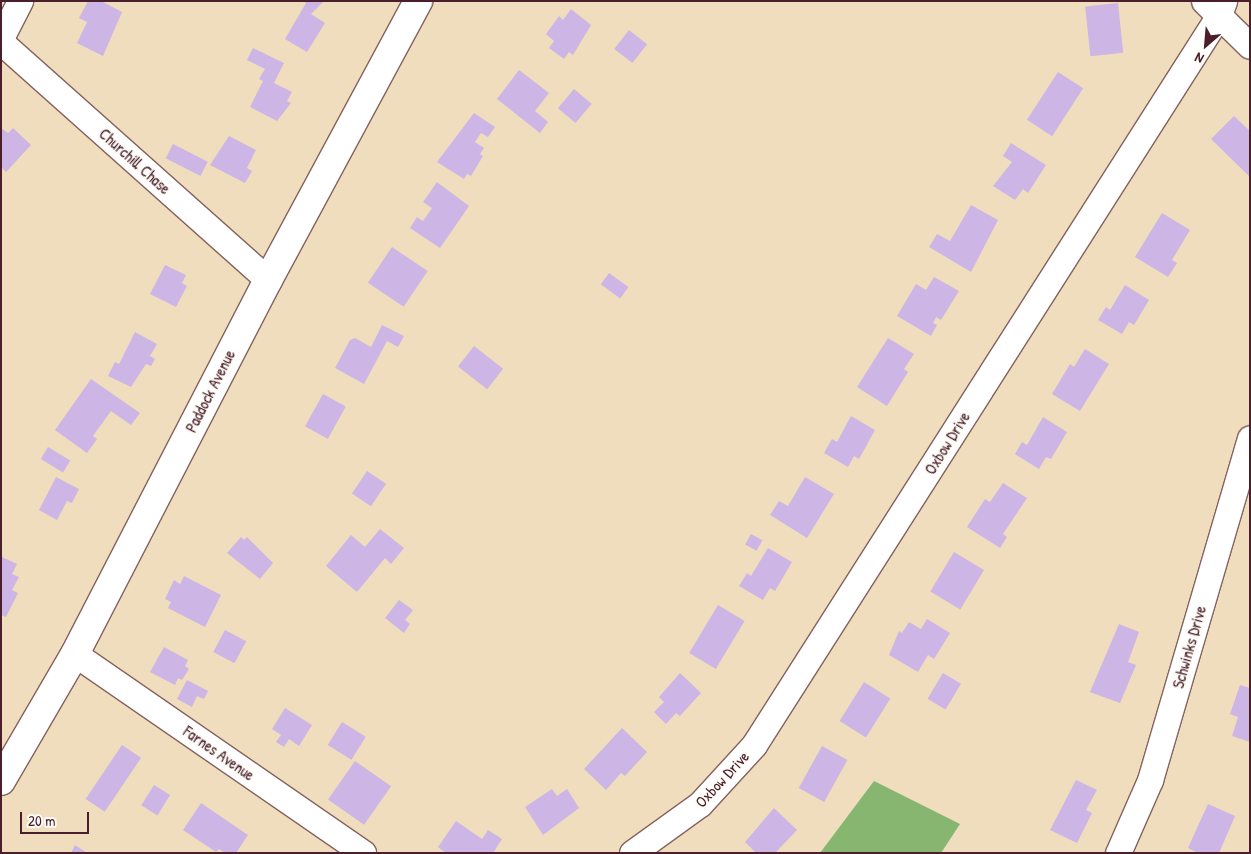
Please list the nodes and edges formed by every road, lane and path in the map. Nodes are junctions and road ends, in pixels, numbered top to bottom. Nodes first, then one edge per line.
1 (20, 1) edge
2 (418, 1) edge
3 (1216, 6) edge
4 (1, 40) edge
5 (1250, 46) edge
6 (268, 280) junction
7 (1250, 438) edge
8 (75, 654) junction
9 (1, 781) edge
10 (363, 853) edge
11 (632, 853) edge
12 (1118, 853) edge

1 - 4 street, Churchill Chase
2 - 6 main road, Paddock Avenue
3 - 5 street
3 - 11 street, Oxbow Drive
4 - 6 street, Churchill Chase
6 - 8 main road, Paddock Avenue
7 - 12 street, Schwinks Drive
8 - 9 main road, Paddock Avenue
8 - 10 street, Farnes Avenue

